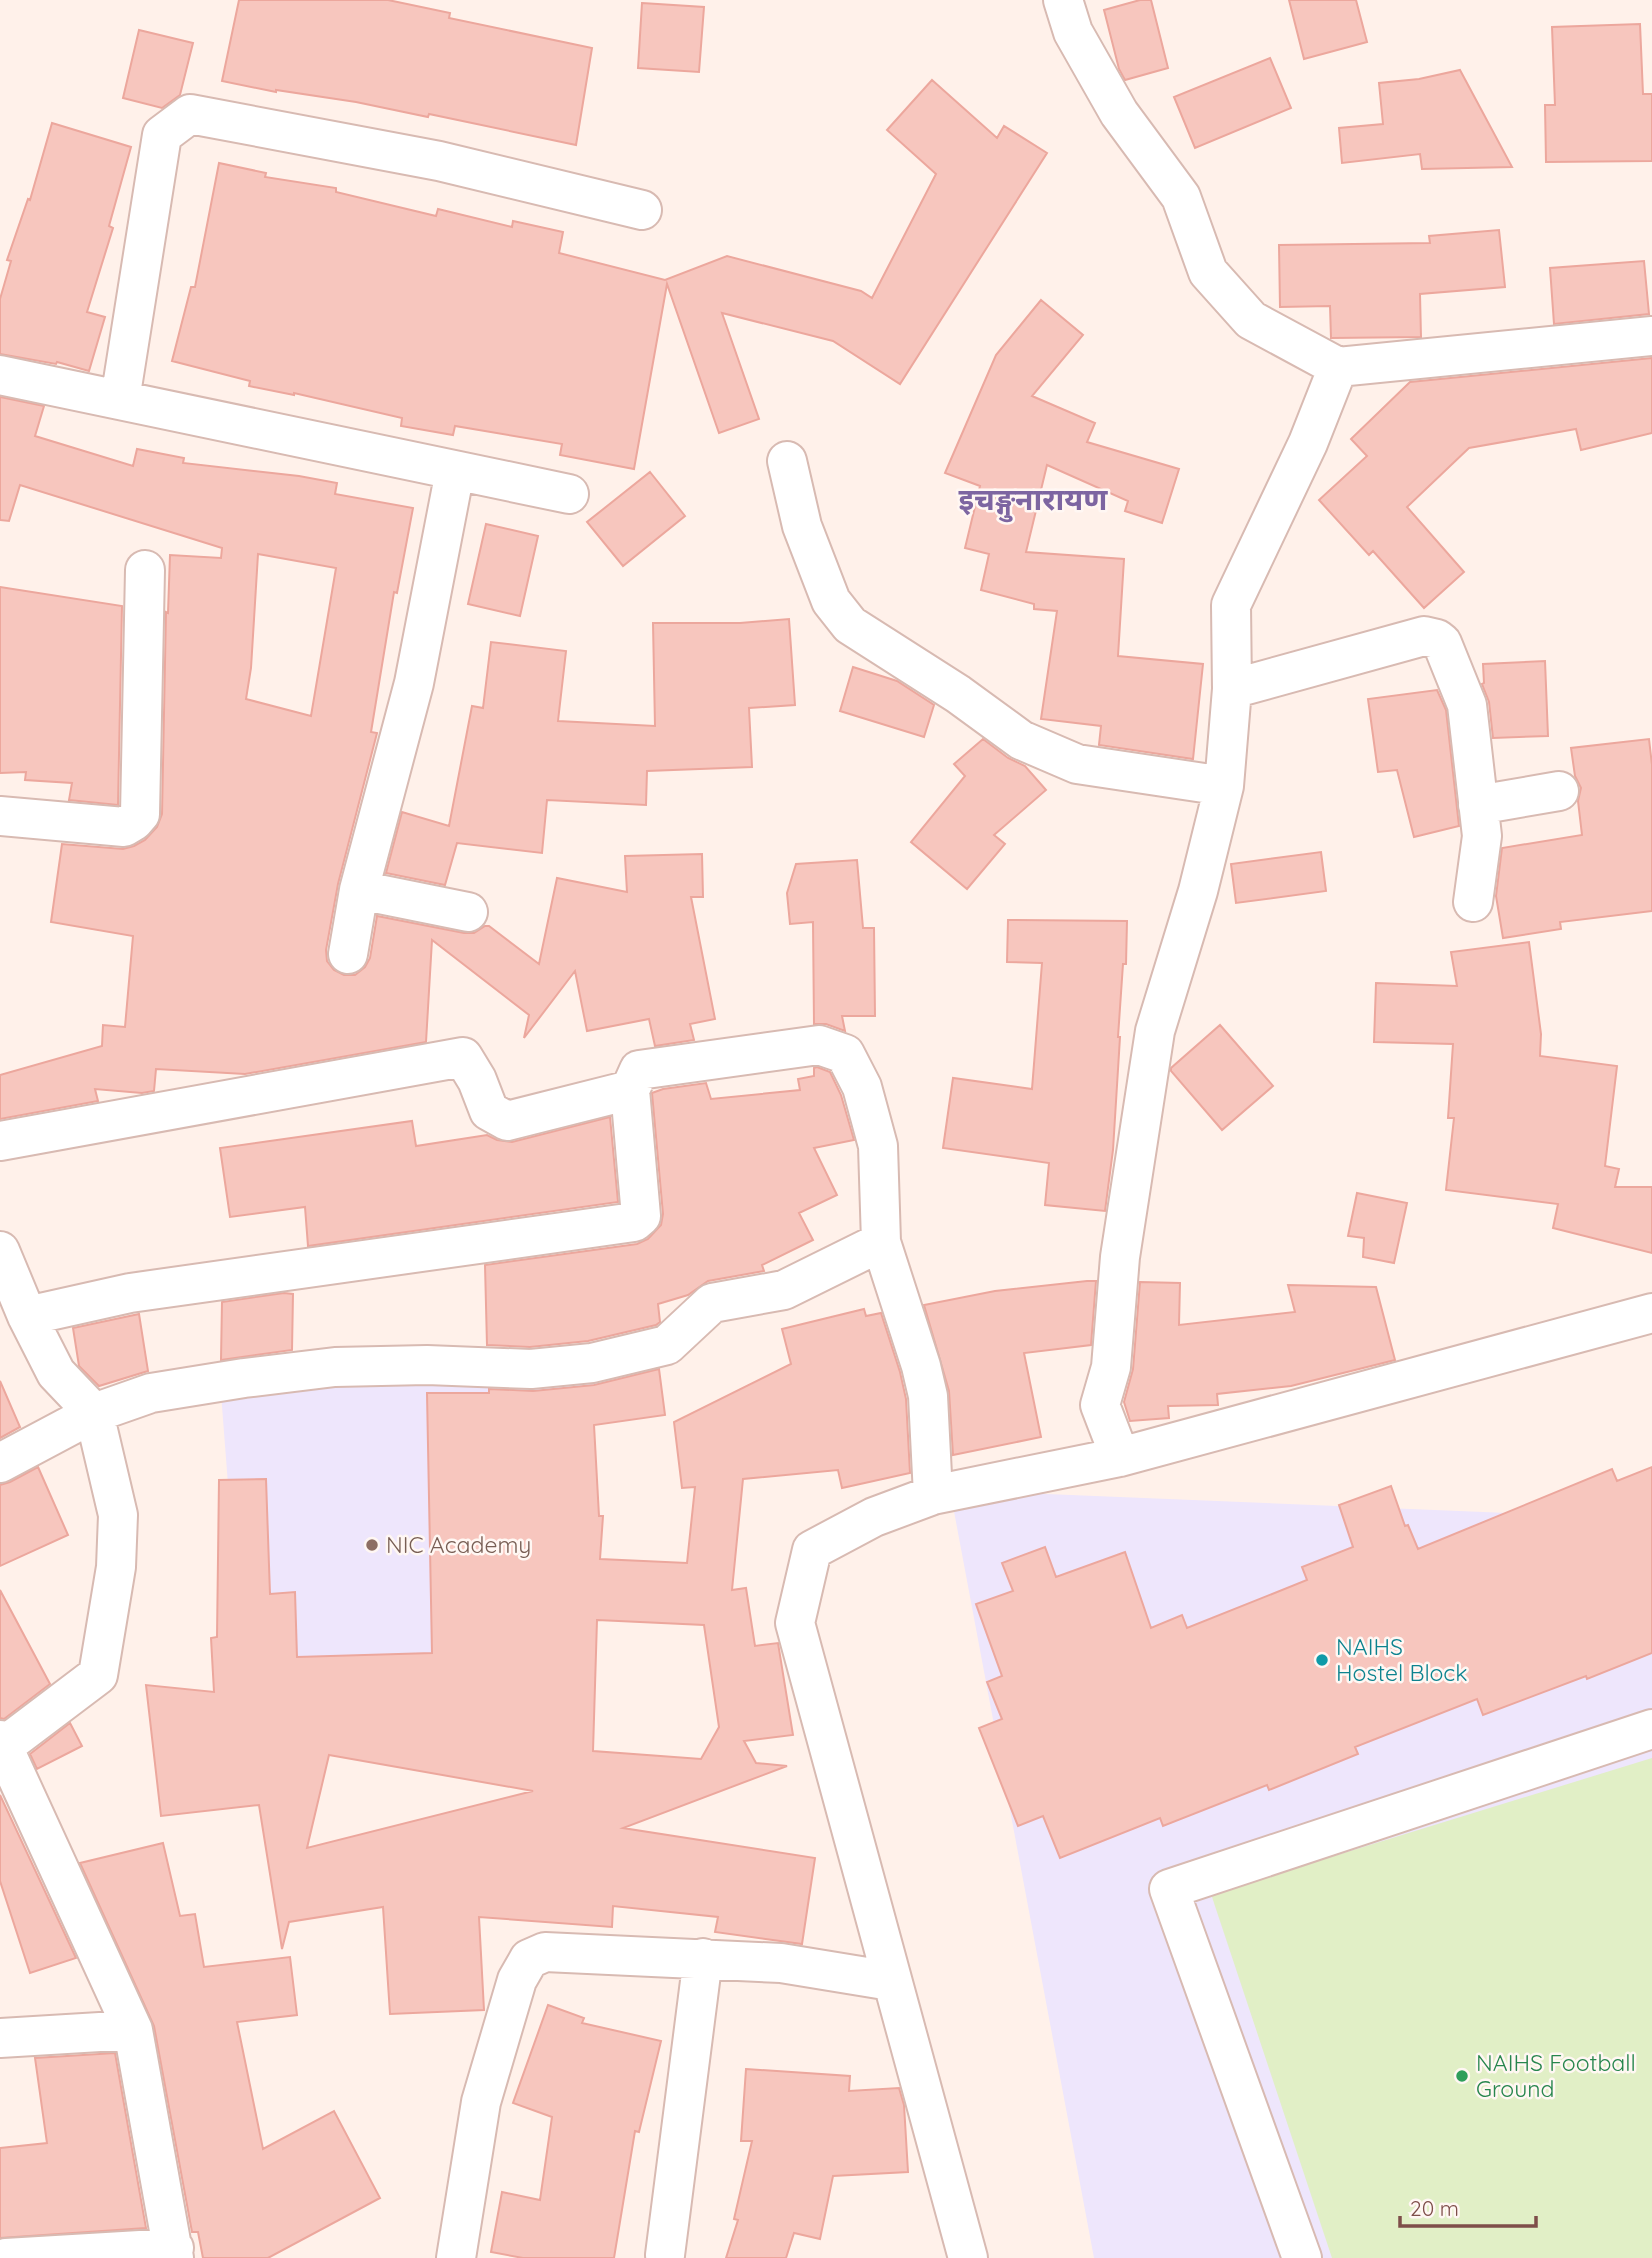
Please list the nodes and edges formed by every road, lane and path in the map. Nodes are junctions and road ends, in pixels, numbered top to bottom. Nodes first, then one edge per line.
1 (1063, 0) edge
2 (642, 211) dead end
3 (1652, 336) edge
4 (1338, 367) junction
5 (0, 375) edge
6 (120, 400) junction
7 (787, 461) dead end
8 (455, 471) junction
9 (569, 494) dead end
10 (145, 570) dead end
11 (1232, 689) junction
12 (1224, 786) junction
13 (1559, 791) dead end
14 (1478, 805) junction
15 (0, 816) edge
16 (359, 890) junction
17 (1473, 902) dead end
18 (468, 912) dead end
19 (348, 954) dead end
20 (630, 1090) junction
21 (0, 1141) edge
22 (881, 1242) junction
23 (0, 1251) edge
24 (1652, 1313) edge
25 (27, 1316) junction
26 (94, 1413) junction
27 (1120, 1457) junction
28 (0, 1463) edge
29 (933, 1495) junction
30 (1652, 1729) edge
31 (1, 1746) edge
32 (703, 1958) junction
33 (891, 1981) junction
34 (133, 2031) junction
35 (0, 2038) edge
36 (174, 2253) edge
37 (665, 2255) dead end
38 (6, 2258) edge
39 (456, 2258) edge
40 (968, 2258) edge
41 (1303, 2258) edge

1 - 4 street
2 - 6 street
3 - 4 street
4 - 11 street
5 - 6 street
6 - 8 street
7 - 12 street
8 - 9 street
8 - 16 street
10 - 15 street
11 - 12 street
11 - 14 street
12 - 27 street
13 - 14 street
14 - 17 street
16 - 18 street
16 - 19 street
20 - 21 street
20 - 22 street
20 - 25 street
22 - 26 street
22 - 29 street
23 - 25 street
24 - 27 street
25 - 26 street
26 - 28 street
26 - 31 street
27 - 29 street
29 - 33 street
30 - 41 street
31 - 34 street
32 - 33 street
32 - 37 street
32 - 39 street
33 - 40 street
34 - 35 street
34 - 36 street
36 - 38 street

